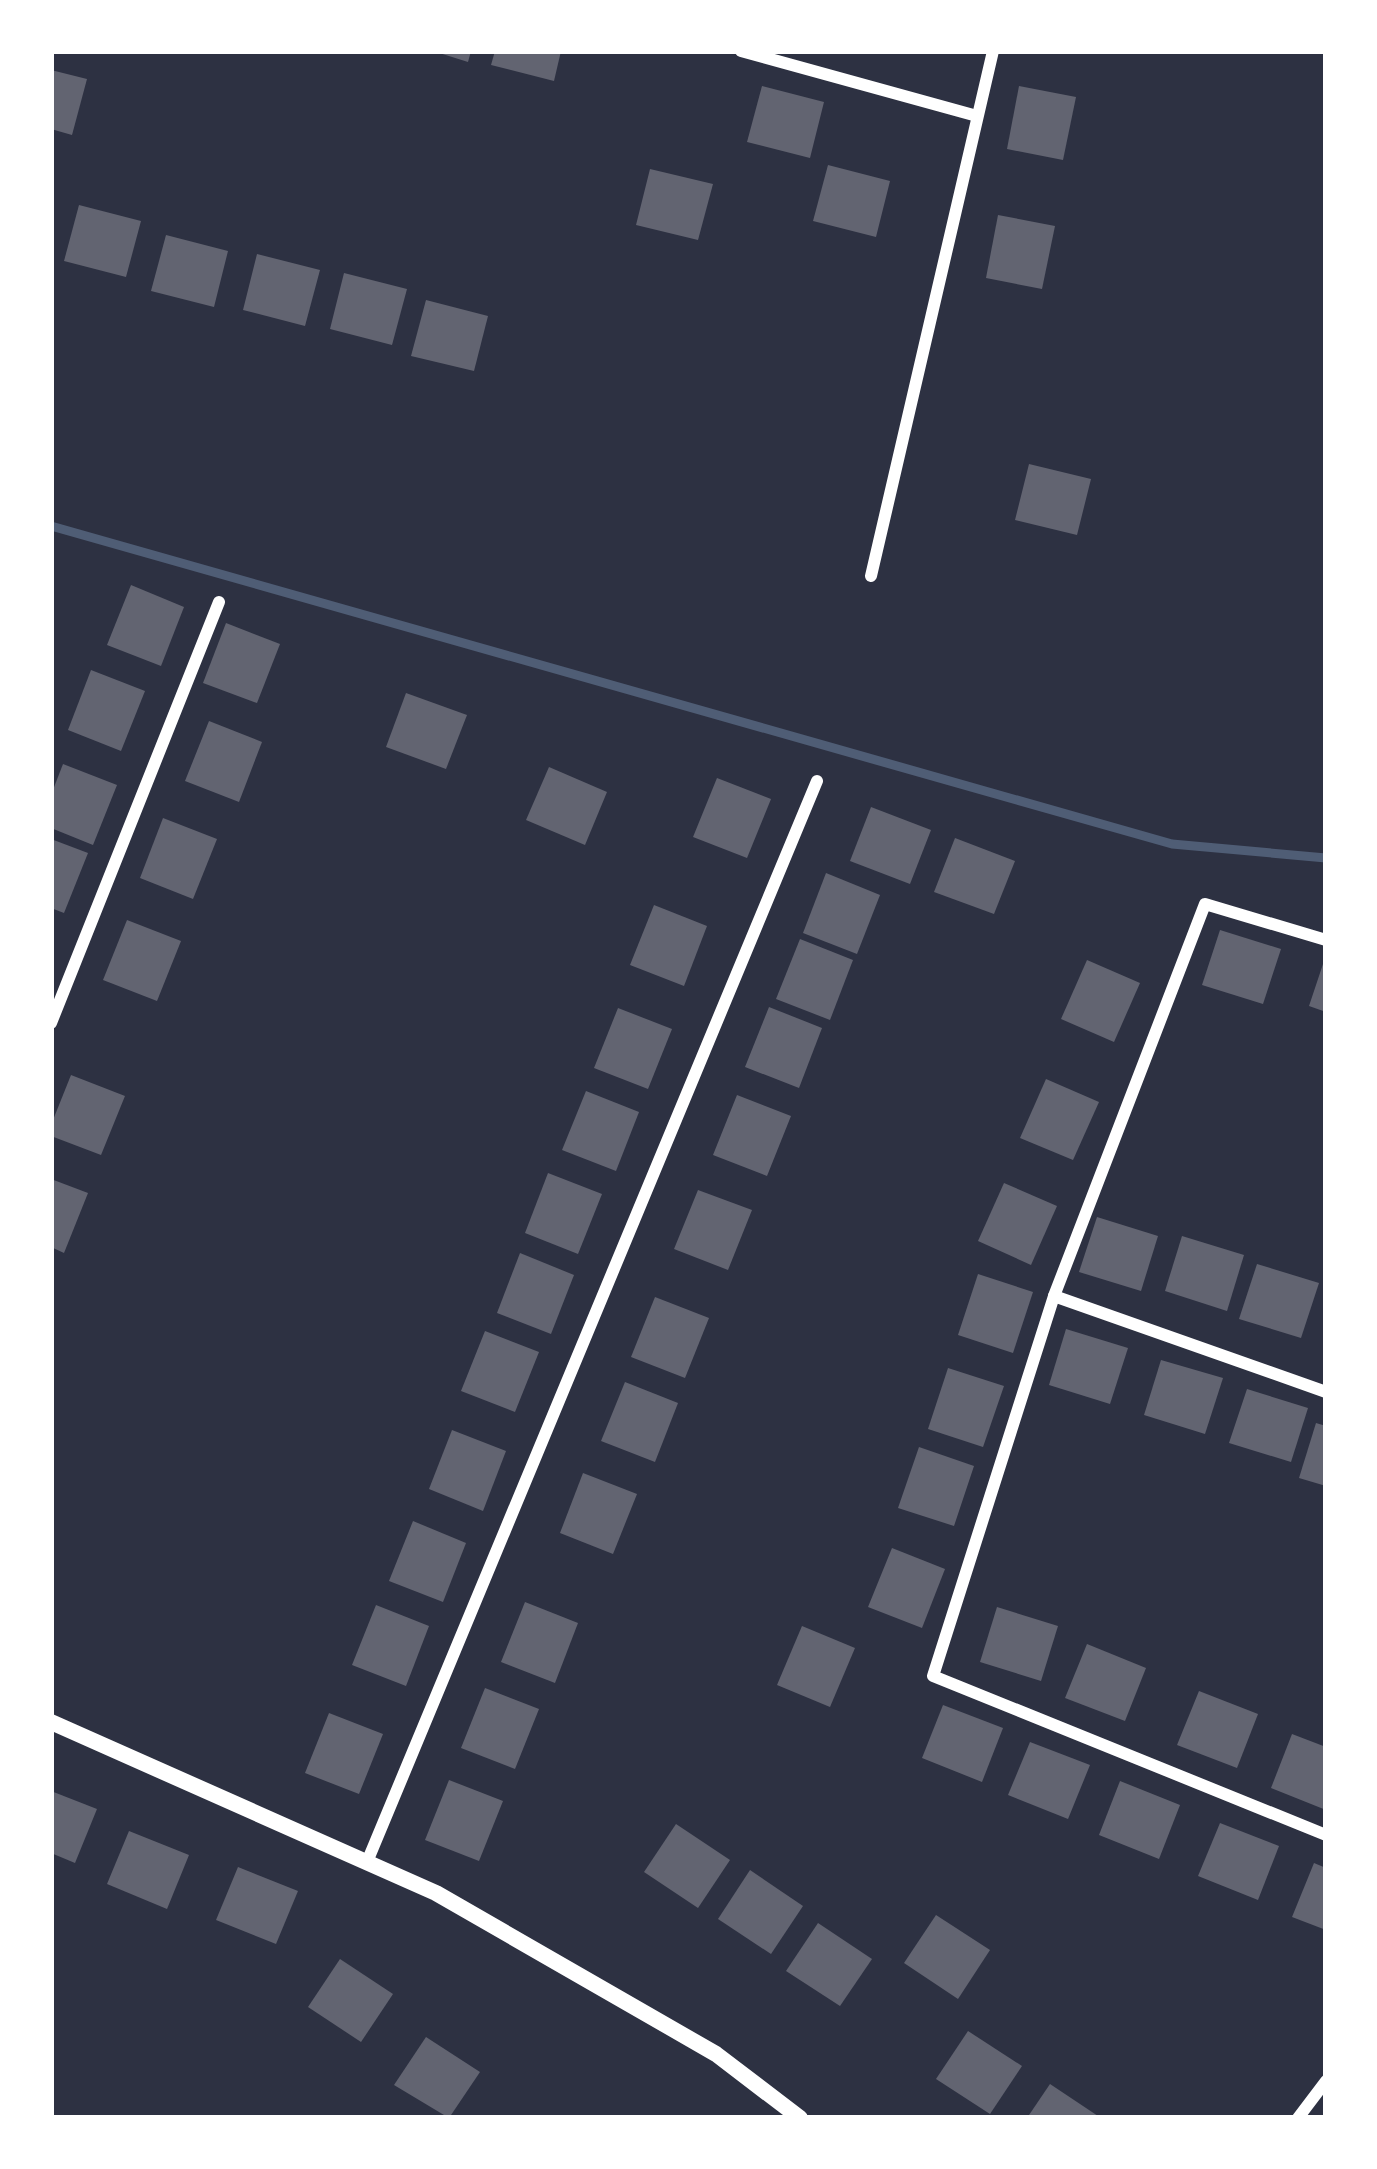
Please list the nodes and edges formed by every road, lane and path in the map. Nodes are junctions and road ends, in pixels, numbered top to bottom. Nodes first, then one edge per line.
1 (741, 51) edge
2 (993, 51) edge
3 (977, 116) junction
4 (871, 576) dead end
5 (219, 602) dead end
6 (817, 781) dead end
7 (1326, 940) edge
8 (51, 1023) edge
9 (1054, 1296) junction
10 (1326, 1392) edge
11 (51, 1722) edge
12 (1326, 1835) edge
13 (367, 1862) junction
14 (1326, 2081) edge
15 (800, 2118) edge
16 (1298, 2118) edge

1 - 3 street
2 - 3 street
3 - 4 street
5 - 8 street
6 - 13 street
7 - 9 street
9 - 10 street
9 - 12 street
11 - 13 street
13 - 15 street
14 - 16 street

